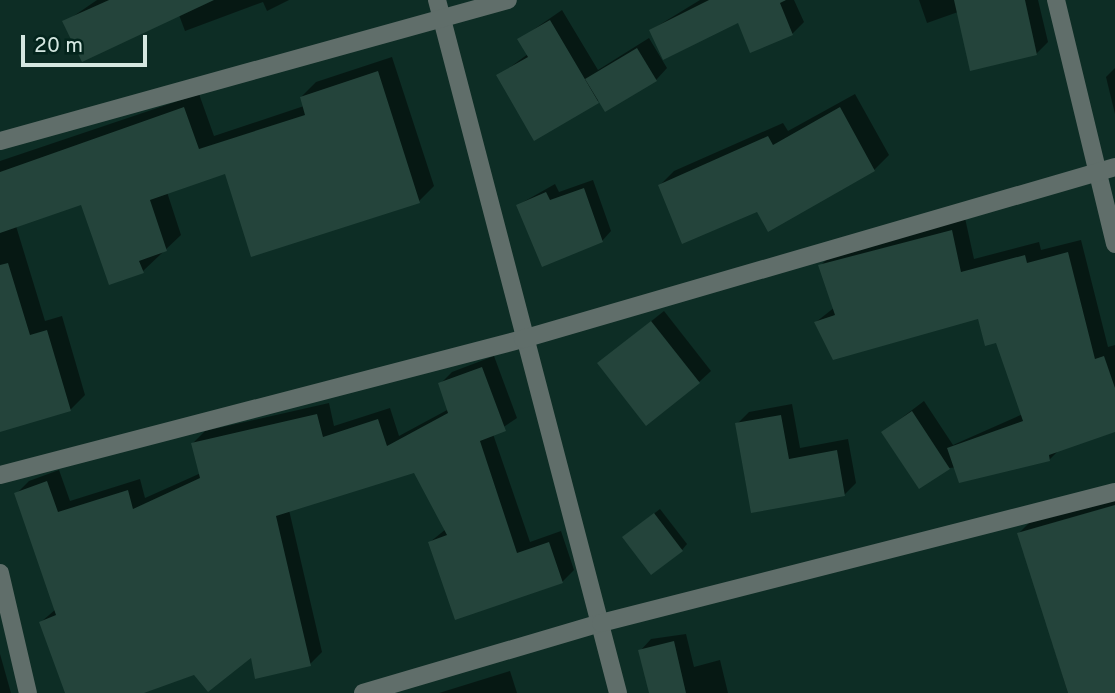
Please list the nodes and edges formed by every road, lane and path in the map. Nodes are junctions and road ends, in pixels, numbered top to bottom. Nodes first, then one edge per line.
1 (437, 0) edge
2 (508, 0) edge
3 (1056, 0) edge
4 (442, 19) junction
5 (0, 141) edge
6 (1106, 169) edge
7 (1115, 244) edge
8 (523, 339) junction
9 (0, 475) edge
10 (1115, 492) edge
11 (0, 573) edge
12 (601, 623) junction
13 (29, 693) edge
14 (363, 693) edge
15 (618, 693) edge

1 - 4 street
2 - 4 street
3 - 6 street
4 - 5 street
4 - 8 street
6 - 7 street
6 - 8 street
8 - 9 street
8 - 12 street
10 - 12 street
11 - 13 street
12 - 14 street
12 - 15 street

